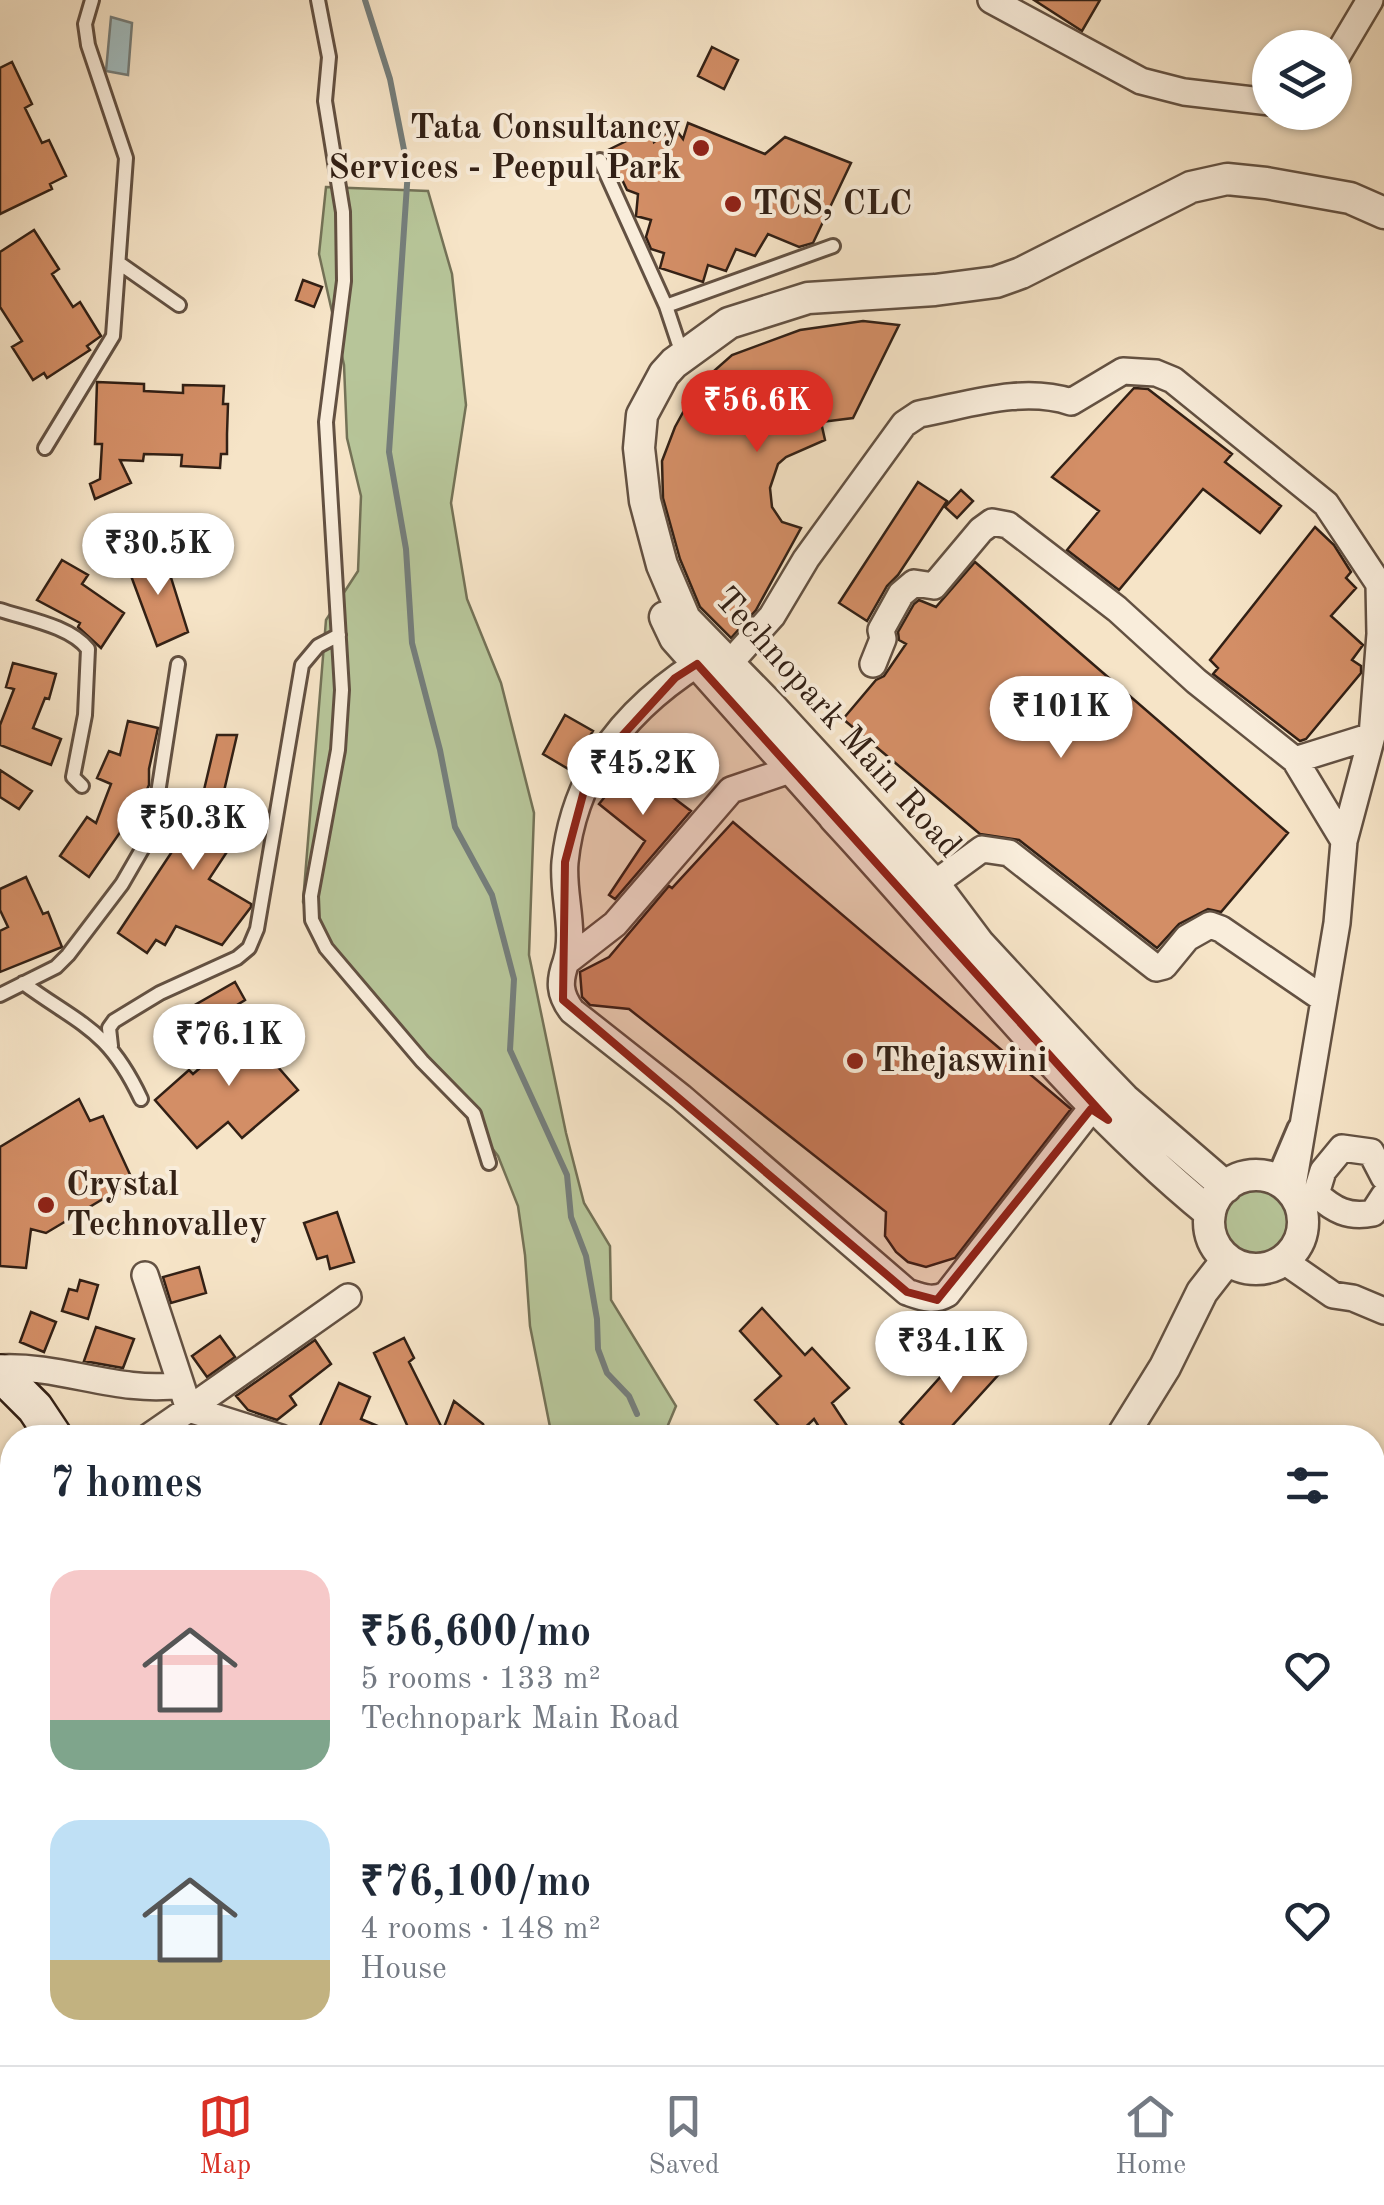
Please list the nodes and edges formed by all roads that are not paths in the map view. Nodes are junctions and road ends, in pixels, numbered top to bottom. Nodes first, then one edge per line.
1 (92, 0) edge
2 (318, 0) edge
3 (991, 0) edge
4 (1370, 0) edge
5 (1352, 30) edge
6 (1252, 100) edge
7 (600, 160) dead end
8 (1384, 198) edge
9 (1384, 213) edge
10 (832, 246) dead end
11 (119, 264) junction
12 (179, 305) dead end
13 (666, 306) junction
14 (678, 342) junction
15 (44, 448) dead end
16 (0, 610) edge
17 (339, 635) junction
18 (675, 638) junction
19 (178, 664) dead end
20 (697, 664) junction
21 (872, 664) dead end
22 (728, 665) junction
23 (1372, 736) junction
24 (1296, 760) junction
25 (790, 770) junction
26 (82, 786) dead end
27 (847, 831) junction
28 (1344, 840) junction
29 (934, 884) junction
30 (566, 962) junction
31 (24, 983) junction
32 (0, 996) edge
33 (1322, 998) junction
34 (111, 1046) junction
35 (142, 1099) dead end
36 (1108, 1120) junction
37 (489, 1164) dead end
38 (1384, 1176) edge
39 (1295, 1191) junction
40 (1384, 1196) edge
41 (1218, 1200) junction
42 (1227, 1260) junction
43 (1284, 1261) junction
44 (146, 1275) dead end
45 (348, 1297) dead end
46 (1384, 1311) edge
47 (2, 1375) edge
48 (185, 1397) junction
49 (46, 1425) edge
50 (158, 1425) edge
51 (251, 1425) edge
52 (1129, 1425) edge

1 - 11 lane
2 - 17 lane
3 - 6 street
4 - 5 street
7 - 13 lane
8 - 14 street, Technopark Main Road
9 - 22 street, Technopark Main Road
10 - 13 lane
11 - 12 lane
11 - 15 lane
13 - 14 lane
14 - 18 street, Technopark Main Road
16 - 26 lane
17 - 34 lane
17 - 37 lane
18 - 20 street, Technopark Main Road
18 - 27 street, Technopark Main Road
19 - 31 lane
20 - 25 street, Technopark Main Road
20 - 30 street
21 - 24 street
22 - 23 street
22 - 29 street, Technopark Main Road
23 - 24 street
23 - 28 street
24 - 28 street
25 - 27 street, Technopark Main Road
25 - 30 street
27 - 36 street, Technopark Main Road
28 - 33 street
29 - 33 street
29 - 41 street, Technopark Main Road
30 - 36 street
31 - 32 lane
31 - 34 lane
33 - 39 street
34 - 35 lane
36 - 41 street, Technopark Main Road
38 - 39 street
39 - 40 street
39 - 41 street
39 - 43 street
41 - 42 street, Technopark Main Road
42 - 43 street
42 - 52 street
43 - 46 street
44 - 48 street
45 - 48 street
47 - 48 street
47 - 49 main road
48 - 50 street
48 - 51 street

